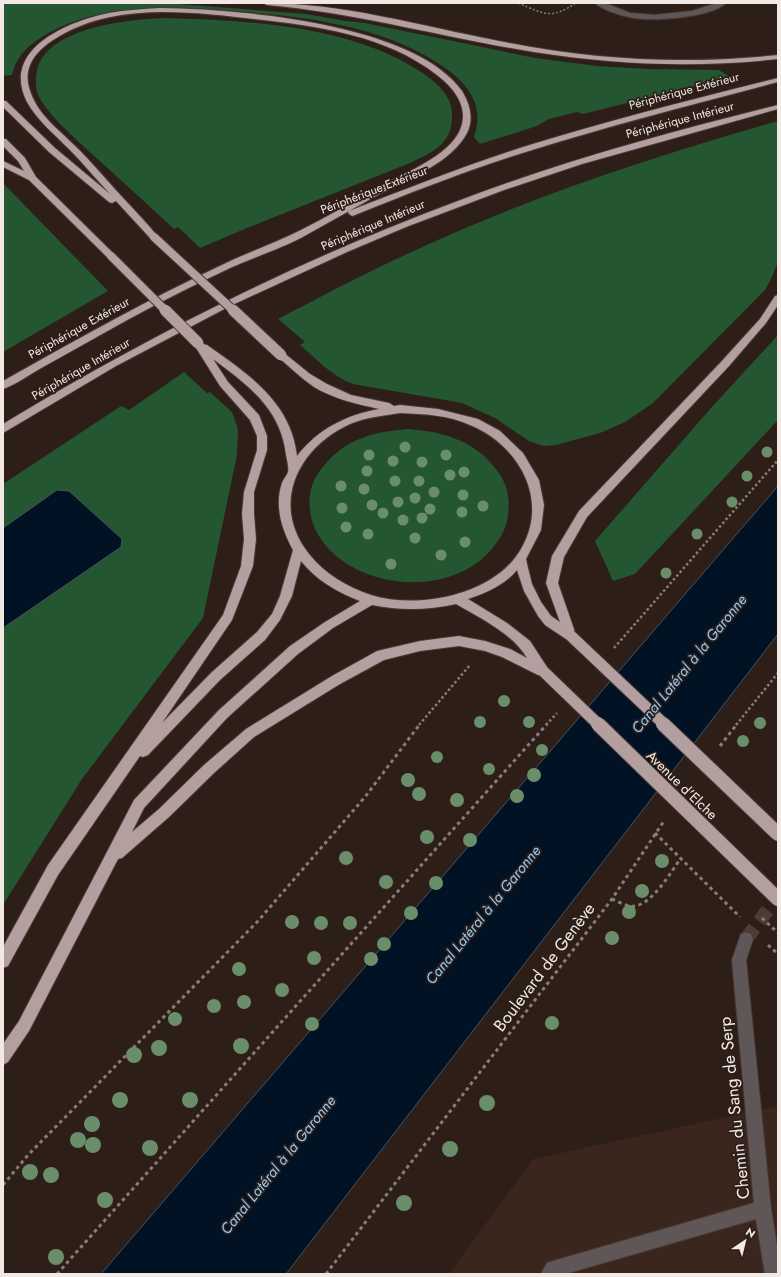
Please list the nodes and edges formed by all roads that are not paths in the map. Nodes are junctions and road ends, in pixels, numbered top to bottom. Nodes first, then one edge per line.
1 (267, 3) edge
2 (599, 3) edge
3 (722, 3) edge
4 (778, 57) edge
5 (778, 80) edge
6 (3, 103) edge
7 (778, 107) edge
8 (3, 142) edge
9 (3, 164) edge
10 (32, 178) junction
11 (151, 234) junction
12 (300, 234) junction
13 (778, 298) edge
14 (198, 343) junction
15 (3, 385) edge
16 (400, 409) junction
17 (3, 429) edge
18 (293, 469) junction
19 (298, 551) junction
20 (521, 560) junction
21 (458, 599) junction
22 (371, 600) junction
23 (570, 635) junction
24 (543, 671) junction
25 (119, 776) junction
26 (778, 834) edge
27 (112, 857) junction
28 (778, 899) edge
29 (746, 938) tunnel mouth
30 (3, 961) edge
31 (3, 1057) edge
32 (763, 1209) junction
33 (549, 1274) edge
34 (773, 1274) edge

1 - 4 highway
2 - 3 street
5 - 12 highway, Périphérique Extérieur
6 - 11 highway
7 - 17 highway, Périphérique Intérieur
8 - 10 highway
9 - 10 highway
10 - 14 highway, bridge
11 - 12 highway
11 - 16 highway, bridge
12 - 15 highway, Périphérique Extérieur
13 - 23 highway
14 - 18 highway
14 - 25 highway
16 - 18 highway
16 - 20 highway
18 - 19 highway
19 - 22 highway
19 - 25 highway
20 - 21 highway
20 - 23 highway
21 - 22 highway
21 - 24 highway, Avenue d'Elche
22 - 27 highway
23 - 26 highway, bridge
24 - 27 highway
24 - 28 highway, Avenue d'Elche, bridge
25 - 30 highway
27 - 31 highway
29 - 32 street, Chemin du Sang de Serp
32 - 33 street
32 - 34 street, Chemin du Sang de Serp

